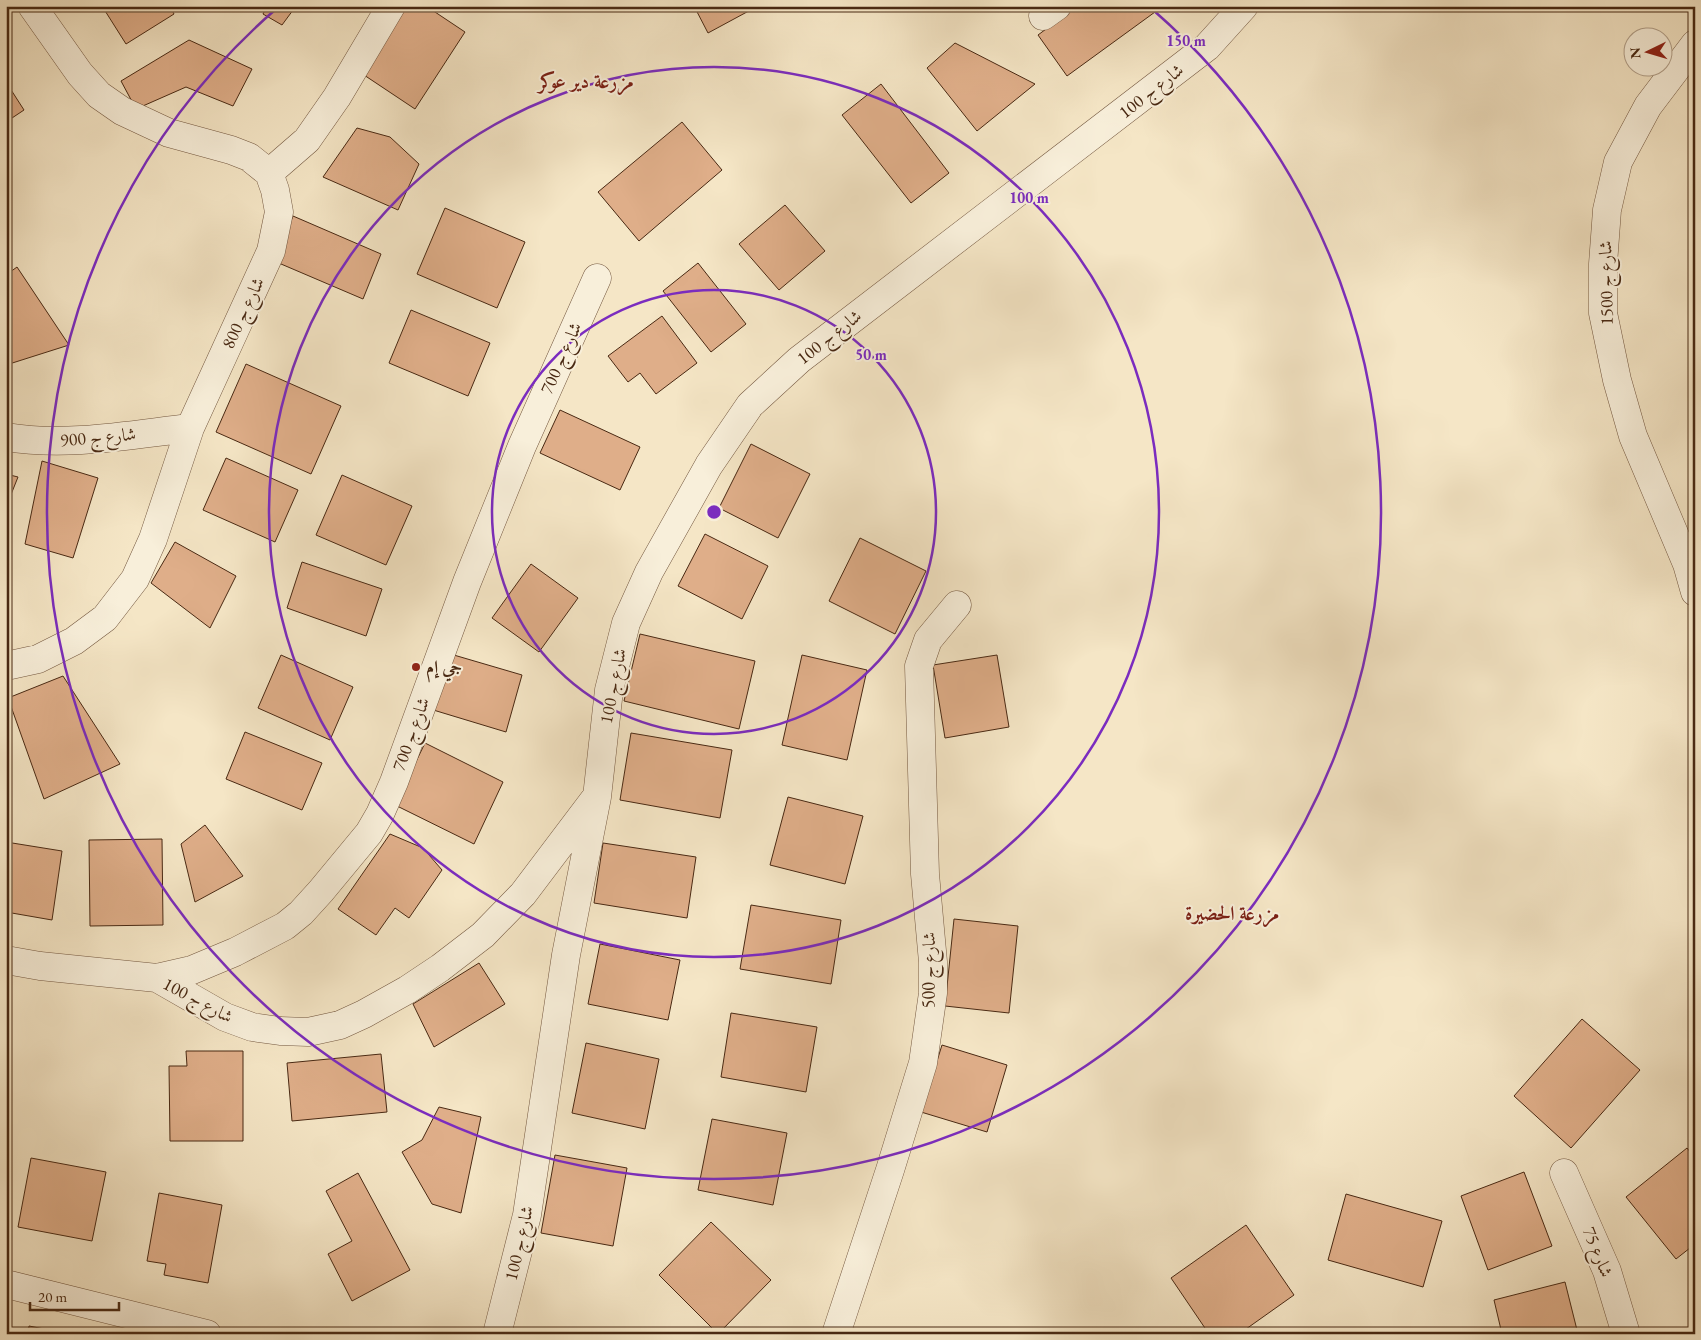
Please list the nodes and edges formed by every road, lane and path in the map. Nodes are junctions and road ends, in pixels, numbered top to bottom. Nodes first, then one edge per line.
1 (32, 6) edge
2 (391, 6) edge
3 (1244, 6) edge
4 (1695, 44) edge
5 (269, 173) junction
6 (597, 278) dead end
7 (190, 428) junction
8 (6, 438) edge
9 (1695, 592) edge
10 (957, 605) dead end
11 (6, 666) edge
12 (597, 797) junction
13 (6, 960) edge
14 (157, 978) junction
15 (1564, 1173) dead end
16 (6, 1284) edge
17 (207, 1334) edge
18 (497, 1334) edge
19 (836, 1334) edge
20 (1626, 1334) edge

1 - 5 street
2 - 5 street
3 - 12 street, شارع ج 100
4 - 9 street, شارع ج 1500
5 - 7 street, شارع ج 800
6 - 14 street, شارع ج 700
7 - 8 street, شارع ج 900
7 - 11 street, شارع ج 800
10 - 19 street, شارع ج 500
12 - 14 street, شارع ج 100
12 - 18 street, شارع ج 100
13 - 14 street, شارع ج 100
15 - 20 street, شارع 75
16 - 17 street

